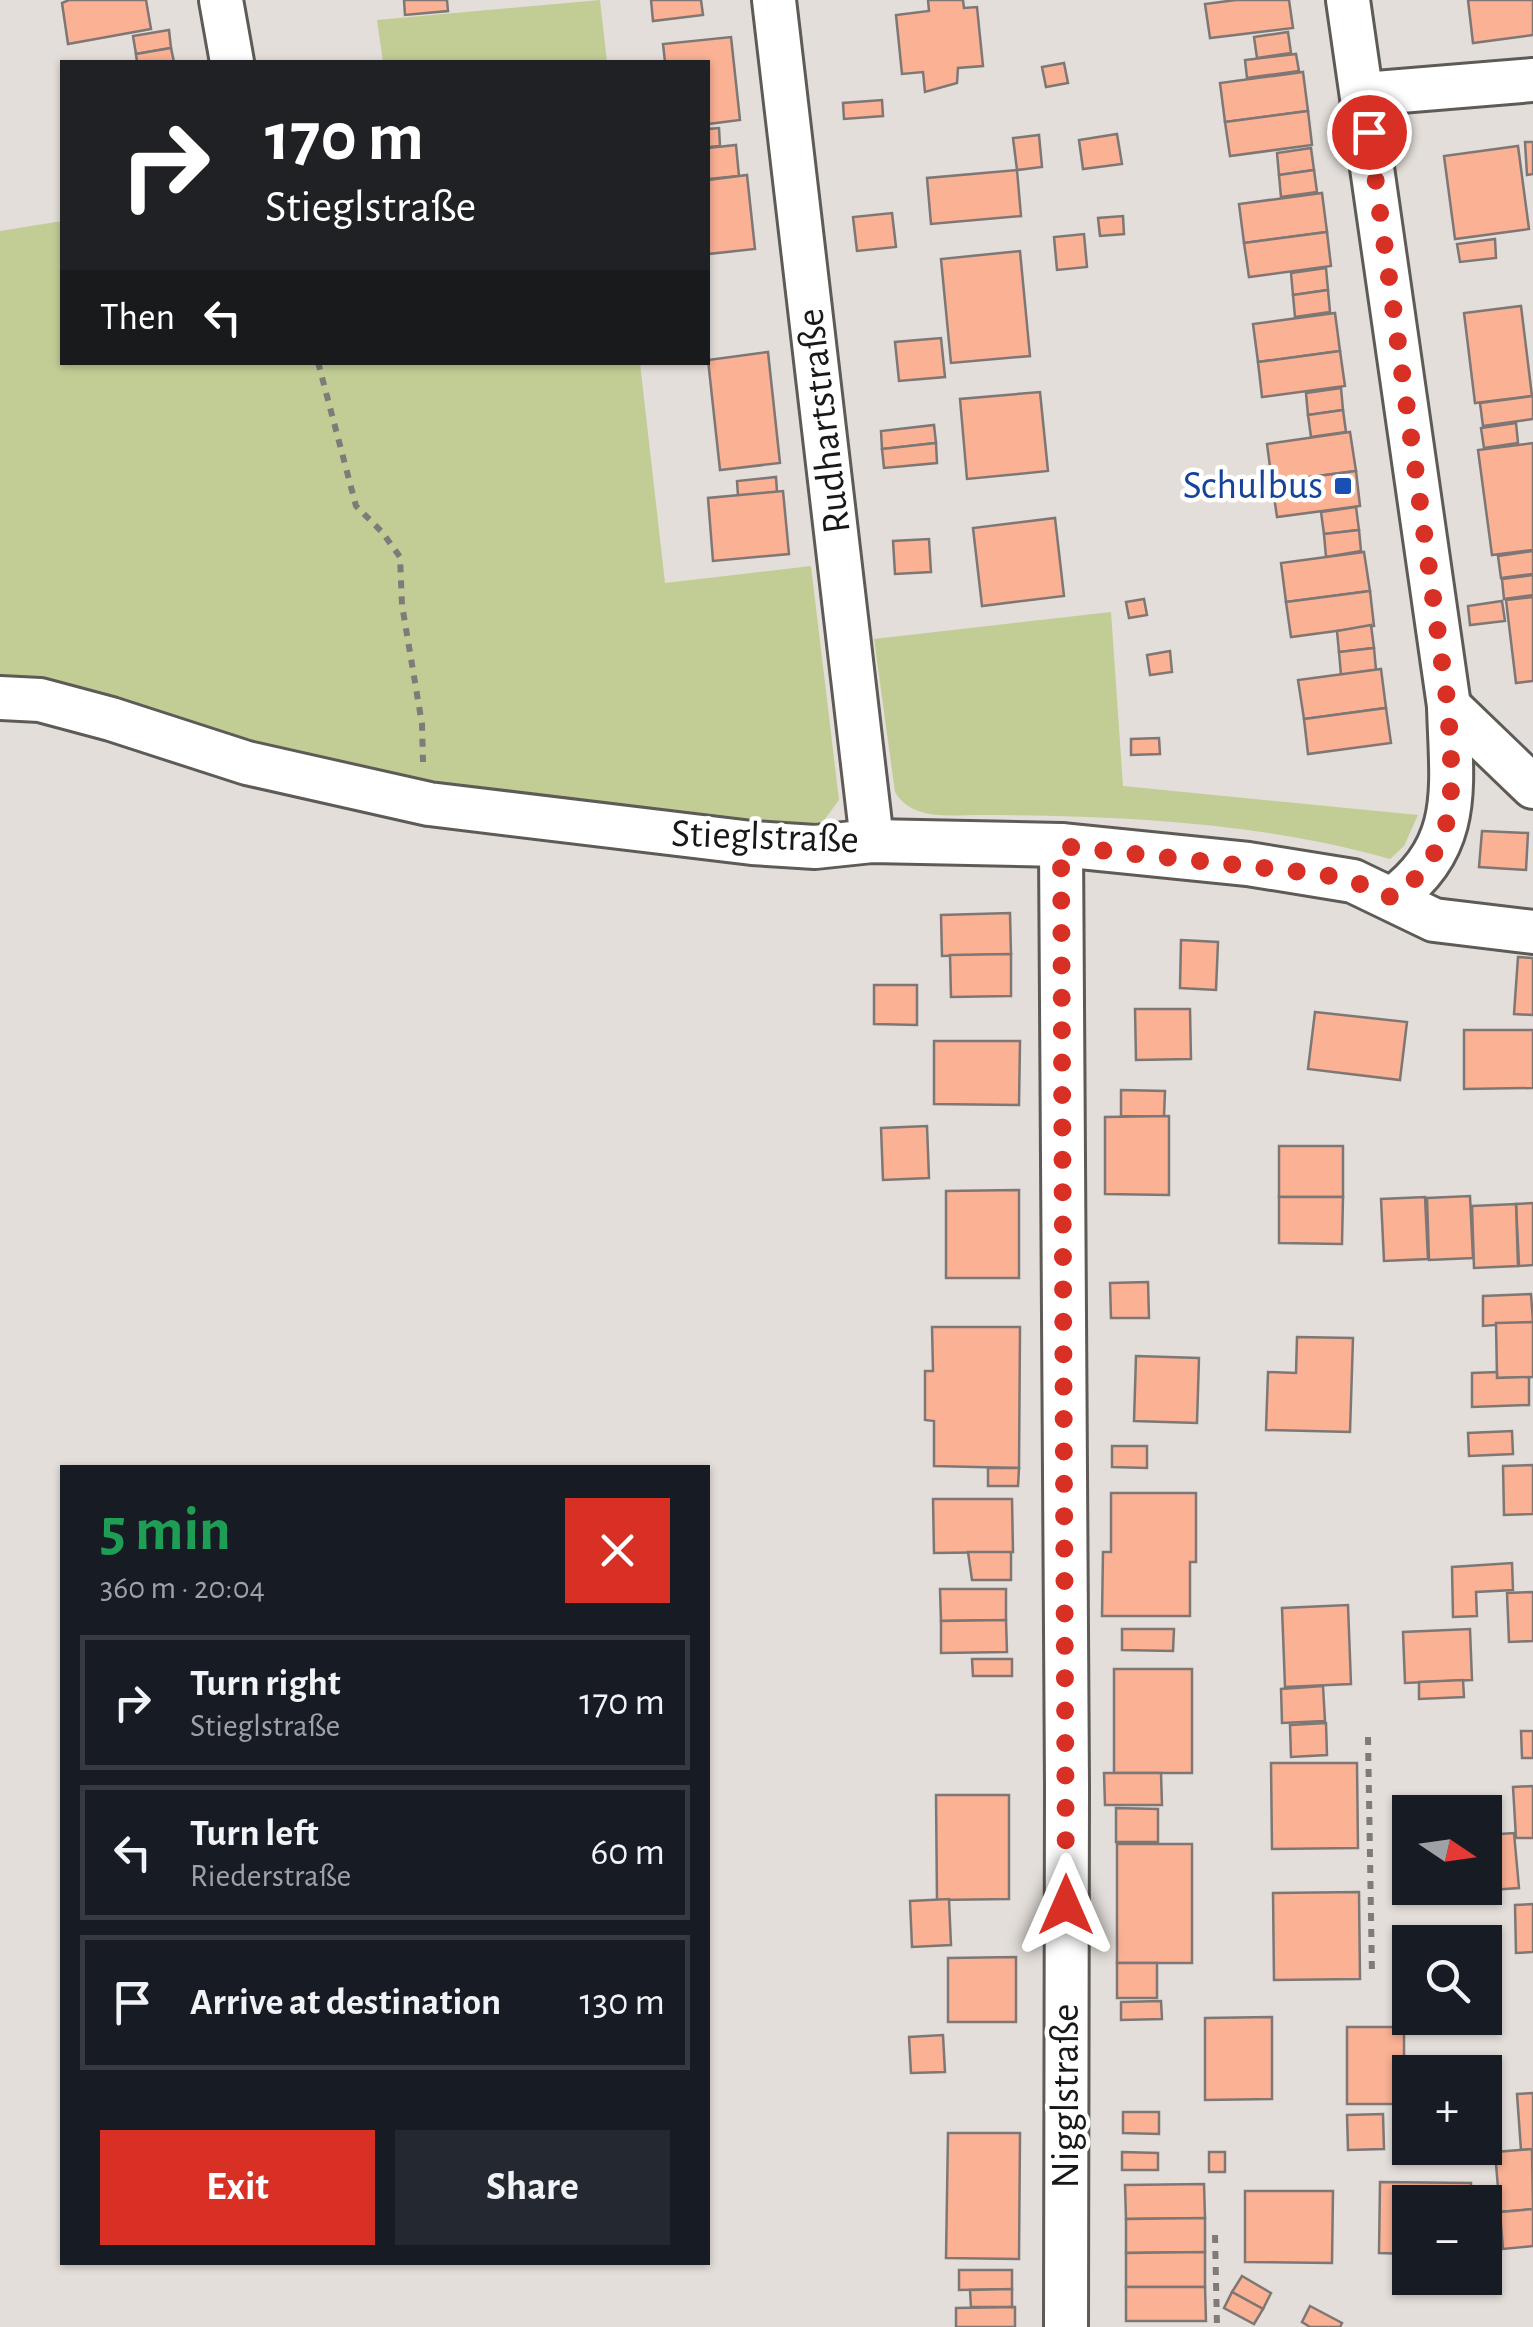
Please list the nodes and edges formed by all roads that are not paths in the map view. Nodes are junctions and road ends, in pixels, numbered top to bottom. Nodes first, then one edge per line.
1 (221, 0) edge
2 (774, 0) edge
3 (1348, 0) edge
4 (232, 60) edge
5 (1533, 80) edge
6 (1364, 94) junction
7 (0, 698) edge
8 (1448, 706) junction
9 (1533, 787) edge
10 (872, 841) junction
11 (1061, 846) junction
12 (1393, 898) junction
13 (1533, 932) edge
14 (1066, 2327) edge

1 - 4 street
2 - 10 street, Rudhartstraße
3 - 6 street
5 - 6 street
6 - 8 street
7 - 10 street, Stieglstraße
8 - 9 street
8 - 12 street
10 - 11 street, Stieglstraße
11 - 12 street, Stieglstraße
11 - 14 street, Nigglstraße
12 - 13 street, Stieglstraße

